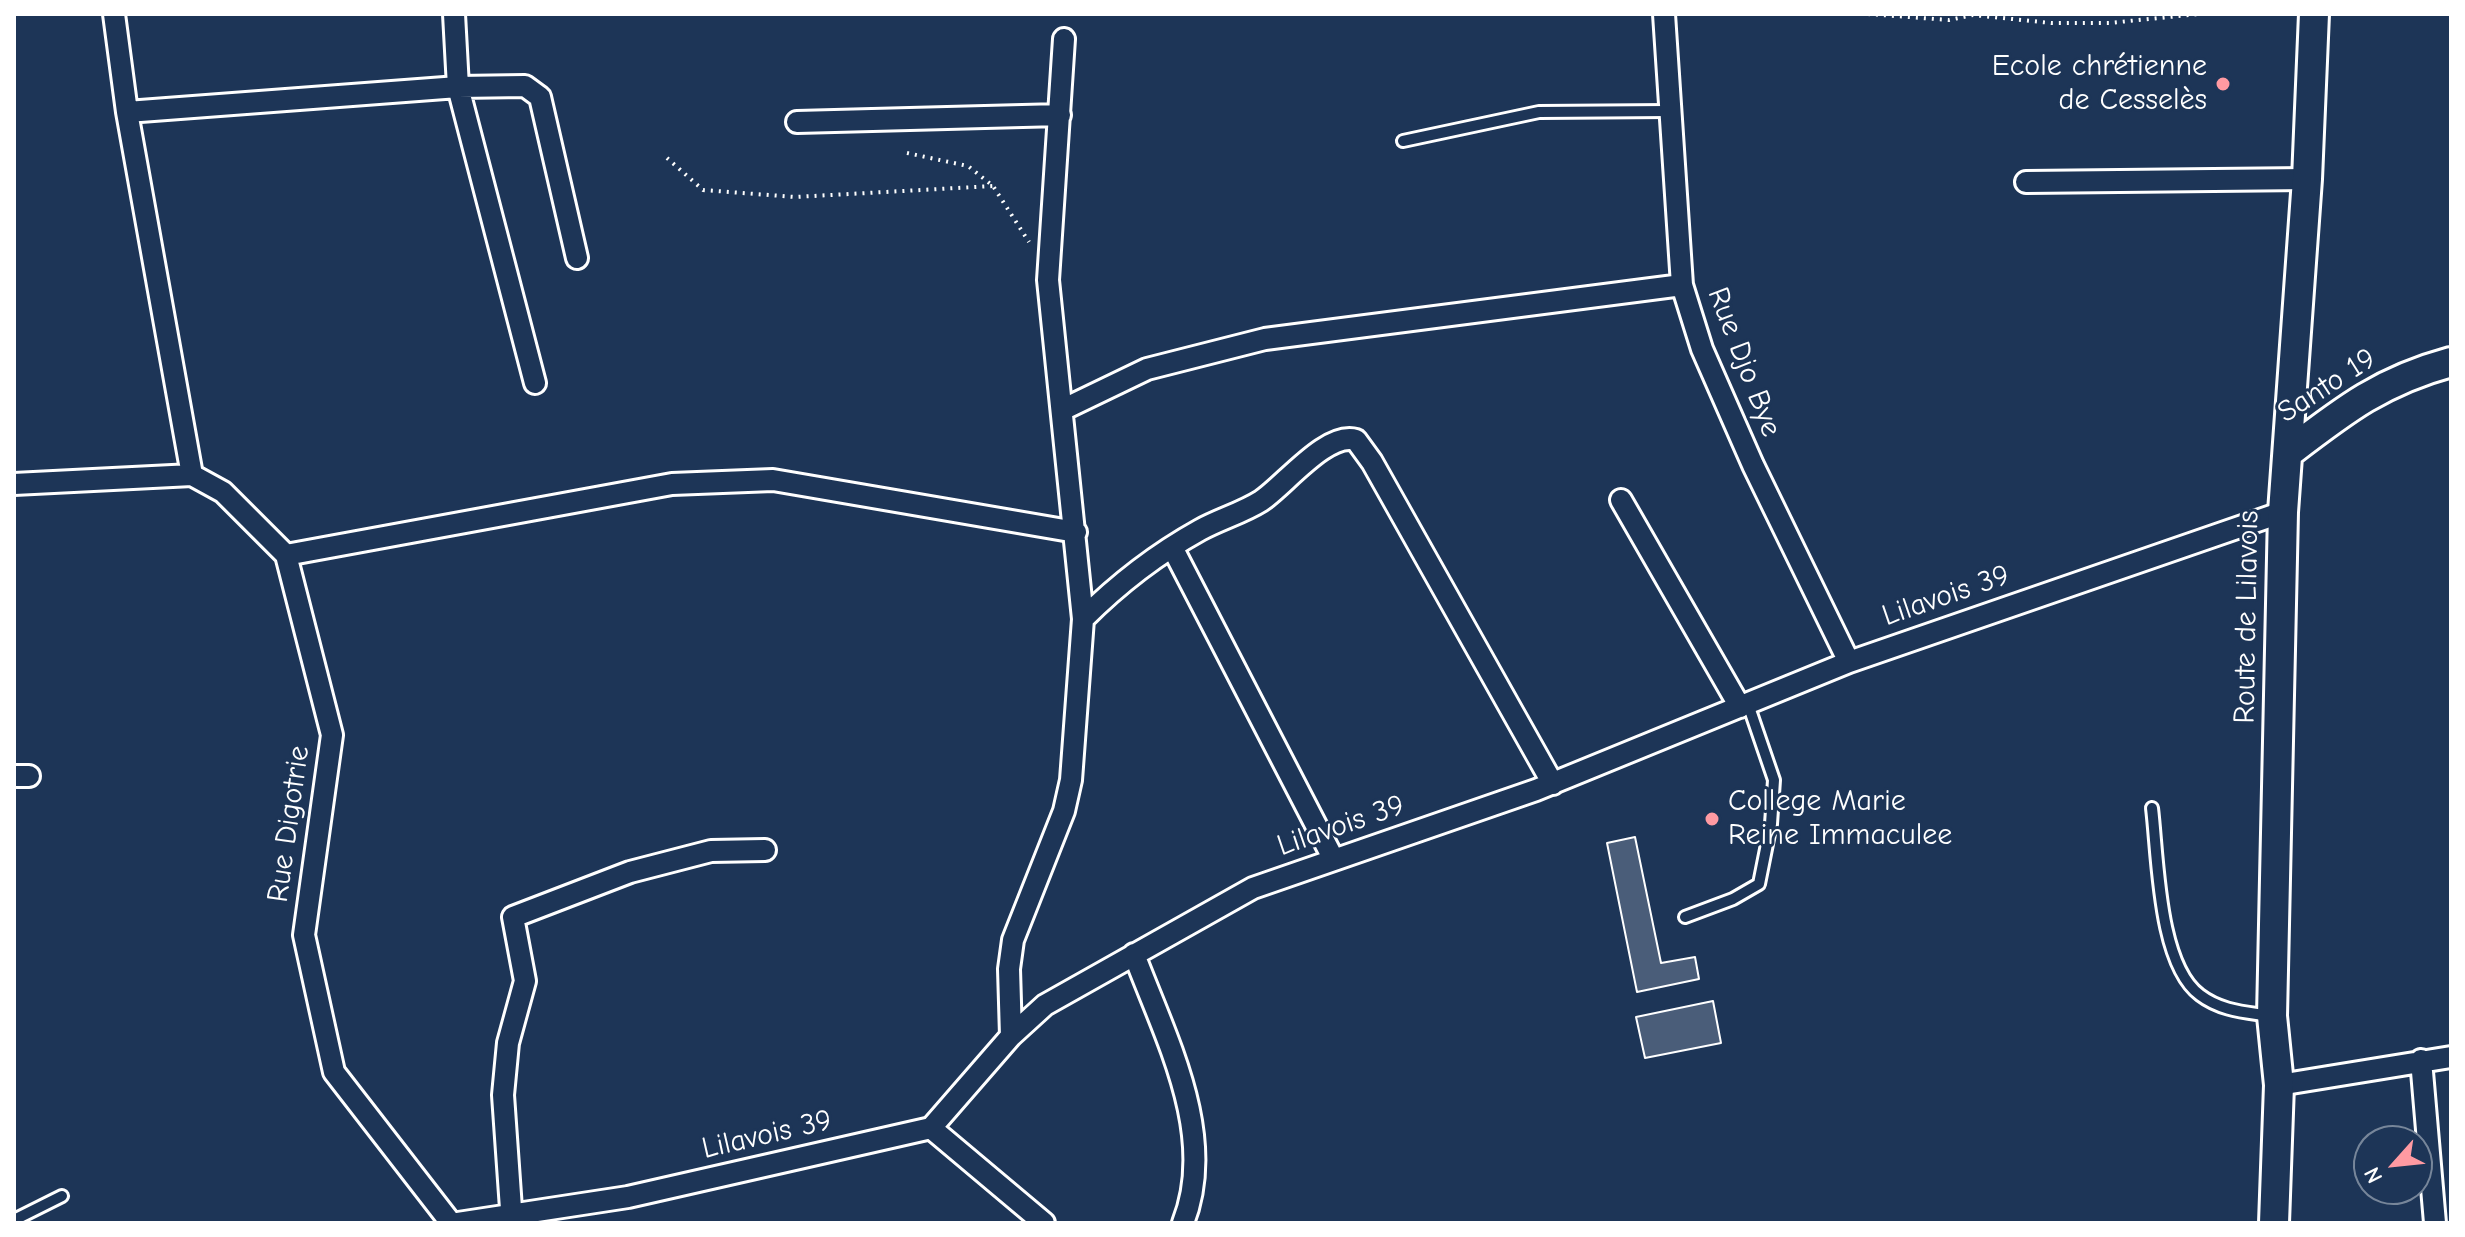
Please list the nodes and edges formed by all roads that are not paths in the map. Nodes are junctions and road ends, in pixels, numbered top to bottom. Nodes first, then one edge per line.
1 (114, 14) edge
2 (454, 14) edge
3 (1664, 14) edge
4 (2314, 14) edge
5 (1064, 39) dead end
6 (458, 87) junction
7 (1668, 111) junction
8 (127, 112) junction
9 (1060, 115) junction
10 (797, 122) dead end
11 (1403, 141) dead end
12 (2307, 179) junction
13 (2026, 182) dead end
14 (577, 258) dead end
15 (1682, 285) junction
16 (2451, 362) edge
17 (535, 383) dead end
18 (1064, 409) junction
19 (2288, 453) junction
20 (192, 475) junction
21 (14, 484) edge
22 (1621, 500) dead end
23 (2283, 512) junction
24 (1076, 532) junction
25 (1172, 547) junction
26 (286, 555) junction
27 (1083, 619) junction
28 (1849, 662) junction
29 (1744, 705) junction
30 (1553, 784) junction
31 (2152, 808) dead end
32 (765, 850) dead end
33 (1334, 860) junction
34 (1685, 917) dead end
35 (1134, 954) junction
36 (2272, 1016) junction
37 (1011, 1036) junction
38 (2451, 1057) edge
39 (2421, 1060) junction
40 (2279, 1085) junction
41 (931, 1128) junction
42 (62, 1196) dead end
43 (14, 1220) edge
44 (511, 1220) edge
45 (451, 1223) edge
46 (458, 1223) edge
47 (1044, 1223) edge
48 (1183, 1223) edge
49 (2274, 1223) edge
50 (2435, 1223) edge

1 - 8 street
2 - 6 street
3 - 7 street, Rue Djo Bye
4 - 12 main road, Route de Lilavois
5 - 9 street
6 - 8 street
6 - 14 street
6 - 17 street
7 - 11 lane
7 - 15 street, Rue Djo Bye
8 - 20 street
9 - 10 street
9 - 18 street
12 - 13 street
12 - 19 main road, Route de Lilavois
15 - 18 street
15 - 28 street, Rue Djo Bye
16 - 19 main road, Santo 19
18 - 24 street
19 - 23 main road, Route de Lilavois
20 - 21 street
20 - 26 street
22 - 29 street
23 - 28 street, Lilavois 39
23 - 36 main road, Route de Lilavois
24 - 26 street
24 - 27 street
25 - 27 street
25 - 30 street
25 - 33 street
26 - 45 street, Rue Digotrie
27 - 37 street
28 - 29 street, Lilavois 39
29 - 30 street, Lilavois 39
29 - 34 lane
30 - 33 street, Lilavois 39
31 - 36 lane
32 - 44 street
33 - 35 street, Lilavois 39
35 - 37 street, Lilavois 39
35 - 48 street
36 - 40 main road, Route de Lilavois
37 - 41 street, Lilavois 39
38 - 39 street
39 - 40 street
39 - 50 street
40 - 49 main road, Route de Lilavois
41 - 44 street, Lilavois 39
41 - 47 street
42 - 43 lane
44 - 46 street, Lilavois 39

